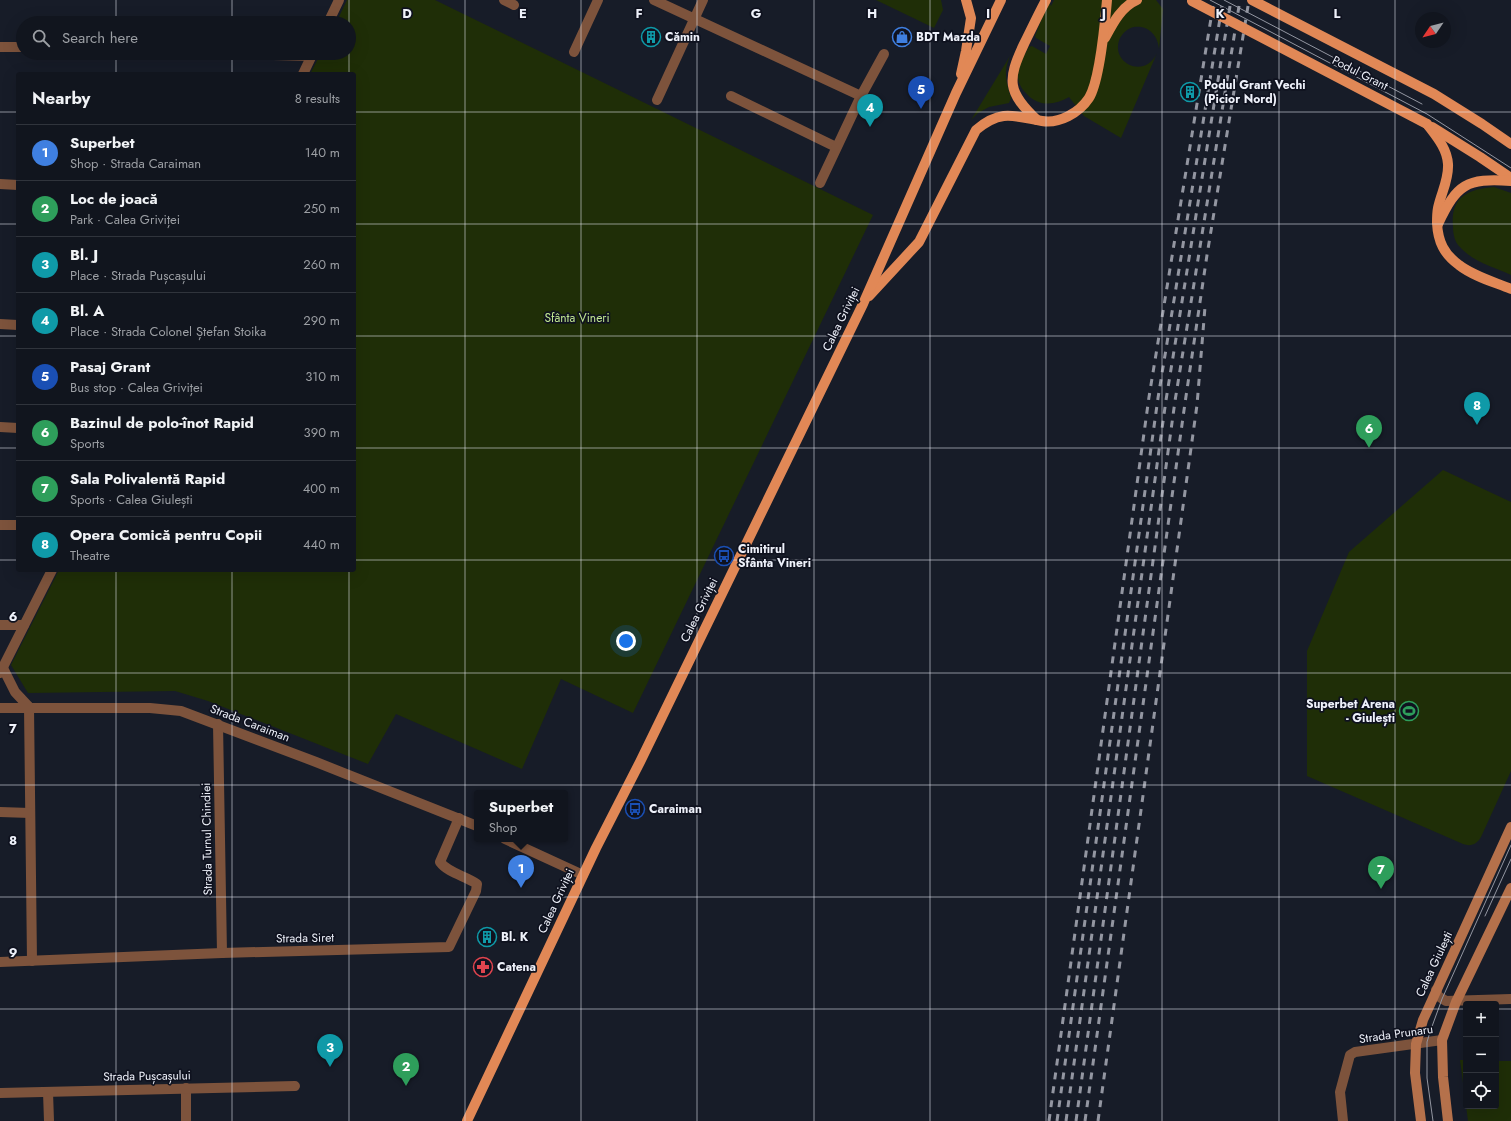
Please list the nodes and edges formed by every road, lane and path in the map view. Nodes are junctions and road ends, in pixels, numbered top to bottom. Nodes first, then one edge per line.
1 (339, 0) edge
2 (504, 0) edge
3 (598, 0) edge
4 (654, 0) edge
5 (703, 0) edge
6 (966, 0) edge
7 (996, 0) edge
8 (1001, 0) edge
9 (1046, 0) edge
10 (1107, 0) edge
11 (1137, 0) edge
12 (1190, 0) edge
13 (1252, 0) edge
14 (514, 5) dead end
15 (331, 16) edge
16 (694, 18) junction
17 (992, 20) junction
18 (1102, 43) junction
19 (0, 47) edge
20 (16, 47) edge
21 (574, 52) dead end
22 (884, 54) dead end
23 (310, 60) edge
24 (304, 72) edge
25 (956, 93) junction
26 (730, 96) dead end
27 (861, 96) junction
28 (657, 100) dead end
29 (1038, 120) junction
30 (1427, 124) junction
31 (1511, 144) edge
32 (836, 147) junction
33 (1511, 180) edge
34 (820, 183) dead end
35 (0, 184) edge
36 (16, 185) edge
37 (1437, 226) junction
38 (1511, 289) edge
39 (863, 304) junction
40 (0, 324) edge
41 (16, 325) edge
42 (0, 427) edge
43 (16, 428) edge
44 (0, 525) edge
45 (16, 525) edge
46 (51, 572) edge
47 (0, 625) edge
48 (24, 625) junction
49 (1, 670) edge
50 (29, 707) junction
51 (0, 708) edge
52 (218, 724) junction
53 (0, 812) edge
54 (30, 812) junction
55 (459, 818) junction
56 (474, 825) edge
57 (1511, 826) edge
58 (512, 842) edge
59 (583, 875) junction
60 (1511, 888) edge
61 (222, 953) junction
62 (32, 961) junction
63 (0, 962) edge
64 (1436, 990) junction
65 (1511, 999) edge
66 (1456, 1002) junction
67 (1442, 1040) junction
68 (1416, 1044) junction
69 (295, 1086) dead end
70 (186, 1088) junction
71 (48, 1092) junction
72 (0, 1093) edge
73 (49, 1121) edge
74 (186, 1121) edge
75 (467, 1121) edge
76 (1343, 1121) edge
77 (1421, 1121) edge
78 (1448, 1121) edge

1 - 15 street
2 - 14 street
3 - 21 street
4 - 16 street
5 - 16 street
6 - 25 main road
7 - 17 main road
8 - 17 main road, Calea Griviței
9 - 29 main road
10 - 18 main road
11 - 18 main road
12 - 30 main road, Podul Grant, bridge
13 - 31 main road, Podul Grant
16 - 27 street
16 - 28 street
17 - 25 main road, Calea Griviței
18 - 29 main road
19 - 20 street
22 - 27 street
23 - 24 street
25 - 39 main road, Calea Griviței
26 - 32 street
27 - 32 street
29 - 39 main road
30 - 33 main road, Podul Grant
30 - 37 main road
32 - 34 street
33 - 37 main road
35 - 36 street
37 - 38 main road
39 - 59 main road, Calea Griviței
40 - 41 street
42 - 43 street
44 - 45 street
46 - 48 street
47 - 48 street
48 - 49 street
49 - 50 street
50 - 51 street, Strada Caraiman
50 - 52 street, Strada Caraiman
50 - 54 street
52 - 55 street, Strada Caraiman
52 - 61 street, Strada Turnul Chindiei
53 - 54 street
54 - 62 street
55 - 56 street, Strada Caraiman
55 - 61 street, Strada Siret
57 - 64 main road, Calea Giulești
58 - 59 street
59 - 75 main road, Calea Griviței
60 - 66 main road
61 - 62 street, Strada Siret
62 - 63 street, Strada Siret
64 - 66 street
64 - 68 main road, Calea Giulești
65 - 66 street
66 - 67 main road
67 - 68 street, Strada Prunaru
67 - 78 main road
68 - 76 street, Strada Prunaru
68 - 77 main road, Calea Giulești
69 - 70 street, Strada Pușcașului
70 - 71 street, Strada Pușcașului
70 - 74 street
71 - 72 street, Strada Pușcașului
71 - 73 street

